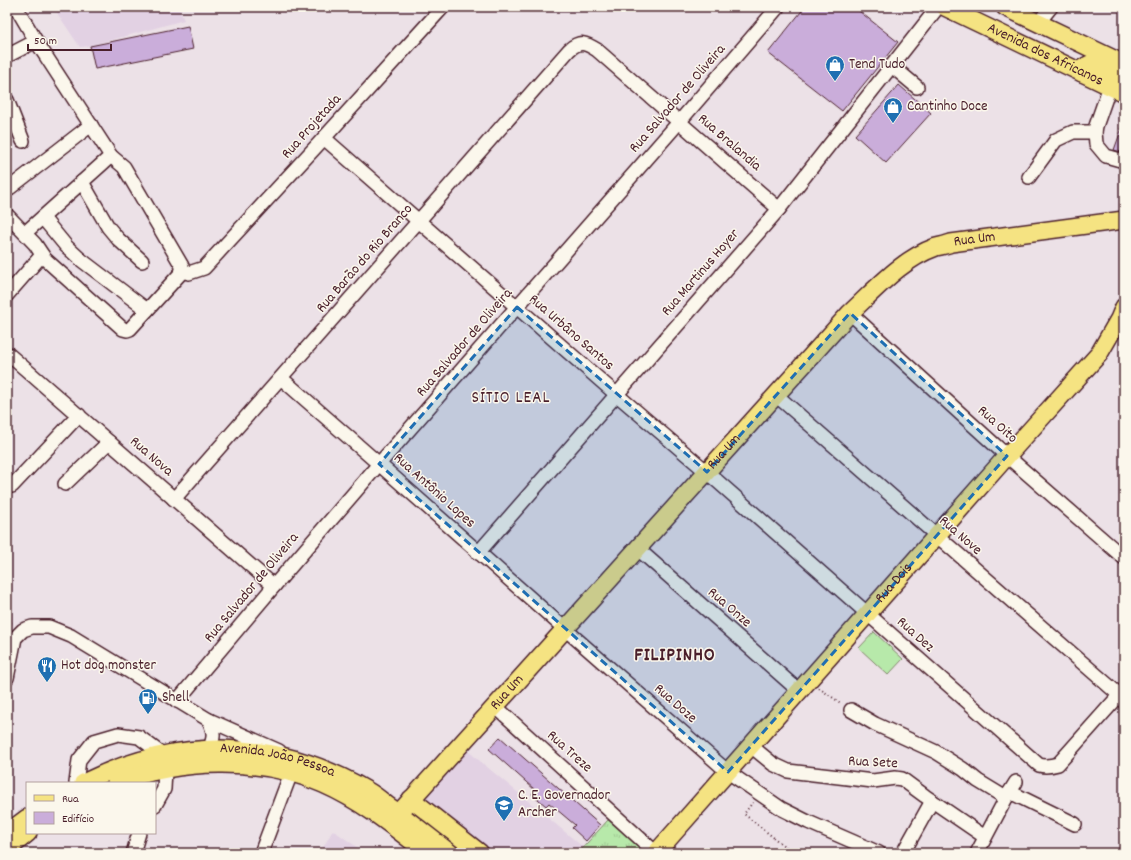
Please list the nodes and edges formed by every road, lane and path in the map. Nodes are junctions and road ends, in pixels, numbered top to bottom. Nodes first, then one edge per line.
1 (16, 7) edge
2 (443, 7) edge
3 (778, 7) edge
4 (938, 7) edge
5 (945, 7) edge
6 (1005, 7) edge
7 (1050, 7) edge
8 (1038, 22) junction
9 (36, 41) junction
10 (581, 43) joint
11 (7, 56) edge
12 (1124, 64) edge
13 (892, 66) junction
14 (1124, 72) edge
15 (1082, 73) junction
16 (917, 87) dead end
17 (1117, 90) edge
18 (7, 100) edge
19 (680, 121) junction
20 (91, 125) junction
21 (1095, 132) junction
22 (324, 138) junction
23 (23, 141) dead end
24 (111, 156) junction
25 (1124, 162) edge
26 (1029, 178) dead end
27 (82, 182) junction
28 (7, 190) edge
29 (779, 209) junction
30 (7, 215) edge
31 (43, 218) junction
32 (1121, 219) edge
33 (418, 222) junction
34 (25, 234) junction
35 (42, 255) junction
36 (142, 262) dead end
37 (182, 271) junction
38 (7, 295) edge
39 (517, 307) junction
40 (1124, 307) edge
41 (147, 310) junction
42 (850, 313) junction
43 (7, 353) edge
44 (281, 378) junction
45 (616, 394) junction
46 (776, 395) junction
47 (79, 416) junction
48 (109, 442) junction
49 (1007, 456) junction
50 (379, 464) junction
51 (707, 472) junction
52 (65, 484) dead end
53 (12, 486) dead end
54 (174, 499) junction
55 (936, 536) junction
56 (638, 549) junction
57 (478, 553) junction
58 (1124, 558) edge
59 (274, 586) junction
60 (867, 614) junction
61 (565, 629) junction
62 (7, 678) edge
63 (804, 686) junction
64 (1122, 695) edge
65 (177, 701) junction
66 (495, 706) junction
67 (851, 710) joint
68 (209, 720) junction
69 (751, 746) junction
70 (209, 749) junction
71 (164, 762) junction
72 (294, 766) junction
73 (728, 772) junction
74 (76, 782) edge
75 (86, 782) edge
76 (119, 782) edge
77 (1011, 791) junction
78 (760, 794) junction
79 (412, 799) junction
80 (932, 801) junction
81 (156, 803) edge
82 (398, 813) junction
83 (26, 819) edge
84 (1075, 824) dead end
85 (7, 833) edge
86 (27, 834) edge
87 (139, 834) edge
88 (985, 836) junction
89 (7, 850) edge
90 (133, 853) edge
91 (261, 853) edge
92 (427, 853) edge
93 (450, 853) edge
94 (480, 853) edge
95 (656, 853) edge
96 (793, 853) edge
97 (879, 853) edge
98 (903, 853) edge
99 (977, 853) edge

1 - 9 street
2 - 22 street, Rua Projetada
3 - 19 street, Rua Salvador de Oliveira
4 - 13 street, Rua Martinus Hoyer
5 - 15 main road, Avenida dos Africanos
6 - 8 main road, Avenida dos Africanos
7 - 8 street
8 - 12 main road, Avenida dos Africanos
9 - 11 street
9 - 20 street
10 - 19 street, Rua Bralandia
10 - 33 street, Rua Barão do Rio Branco
13 - 16 street
13 - 29 street, Rua Martinus Hoyer
14 - 15 main road
15 - 17 main road, Avenida dos Africanos
17 - 21 street
18 - 23 street
19 - 29 street, Rua Bralandia
19 - 39 street, Rua Salvador de Oliveira
20 - 24 street
20 - 28 street
21 - 25 street
21 - 26 street
22 - 33 street, Rua Urbâno Santos
22 - 37 street, Rua Projetada
24 - 27 street
24 - 37 street
27 - 31 street
27 - 36 street
29 - 45 street, Rua Martinus Hoyer
30 - 34 street
31 - 34 street
31 - 41 street
32 - 42 main road, Rua Um
33 - 39 street, Rua Urbâno Santos
33 - 44 street, Rua Barão do Rio Branco
34 - 35 street
35 - 38 street
35 - 41 street
37 - 41 street
39 - 45 street, Rua Urbâno Santos
39 - 50 street, Rua Salvador de Oliveira
40 - 49 main road, Rua Dois
42 - 46 main road, Rua Um
42 - 49 street, Rua Oito
43 - 47 street, Rua Nova
44 - 50 street, Rua Antônio Lopes
44 - 54 street, Rua Barão do Rio Branco
45 - 51 street, Rua Urbâno Santos
45 - 57 street, Rua Martinus Hoyer
46 - 51 main road, Rua Um
46 - 55 street, Rua Nove
47 - 48 street, Rua Nova
47 - 53 street
48 - 52 street
48 - 54 street, Rua Nova
49 - 55 main road, Rua Dois
49 - 58 street, Rua Oito
50 - 57 street, Rua Antônio Lopes
50 - 59 street, Rua Salvador de Oliveira
51 - 56 main road, Rua Um
51 - 60 street, Rua Dez
54 - 59 street, Rua Nova
55 - 60 main road, Rua Dois
55 - 64 street, Rua Nove
56 - 61 main road, Rua Um
56 - 63 street, Rua Onze
57 - 61 street, Rua Antônio Lopes
59 - 65 street, Rua Salvador de Oliveira
60 - 63 main road, Rua Dois
60 - 64 street, Rua Dez
61 - 66 main road, Rua Um
61 - 73 street, Rua Doze
62 - 65 street
63 - 67 path
63 - 69 main road, Rua Dois
65 - 68 street
66 - 79 main road, Rua Um
66 - 95 street, Rua Treze
67 - 77 street
68 - 70 street
68 - 72 street
69 - 73 main road, Rua Dois
69 - 80 street, Rua Sete
70 - 71 main road, Avenida João Pessoa
70 - 72 main road, Avenida João Pessoa
71 - 72 main road, Avenida João Pessoa
71 - 74 street
71 - 75 main road, Avenida João Pessoa
71 - 76 main road, Avenida João Pessoa
71 - 81 street
72 - 82 main road, Avenida João Pessoa
72 - 91 street
72 - 92 main road, Avenida João Pessoa
73 - 78 street, Rua Doze
73 - 95 main road, Rua Dois
77 - 84 street
77 - 88 street
78 - 96 path
78 - 97 street, Rua Doze
79 - 82 main road, Rua Um
79 - 94 main road
80 - 88 street, Rua Sete
80 - 98 street
82 - 93 main road, Avenida João Pessoa
83 - 85 main road
86 - 89 main road
87 - 90 street
88 - 99 street

